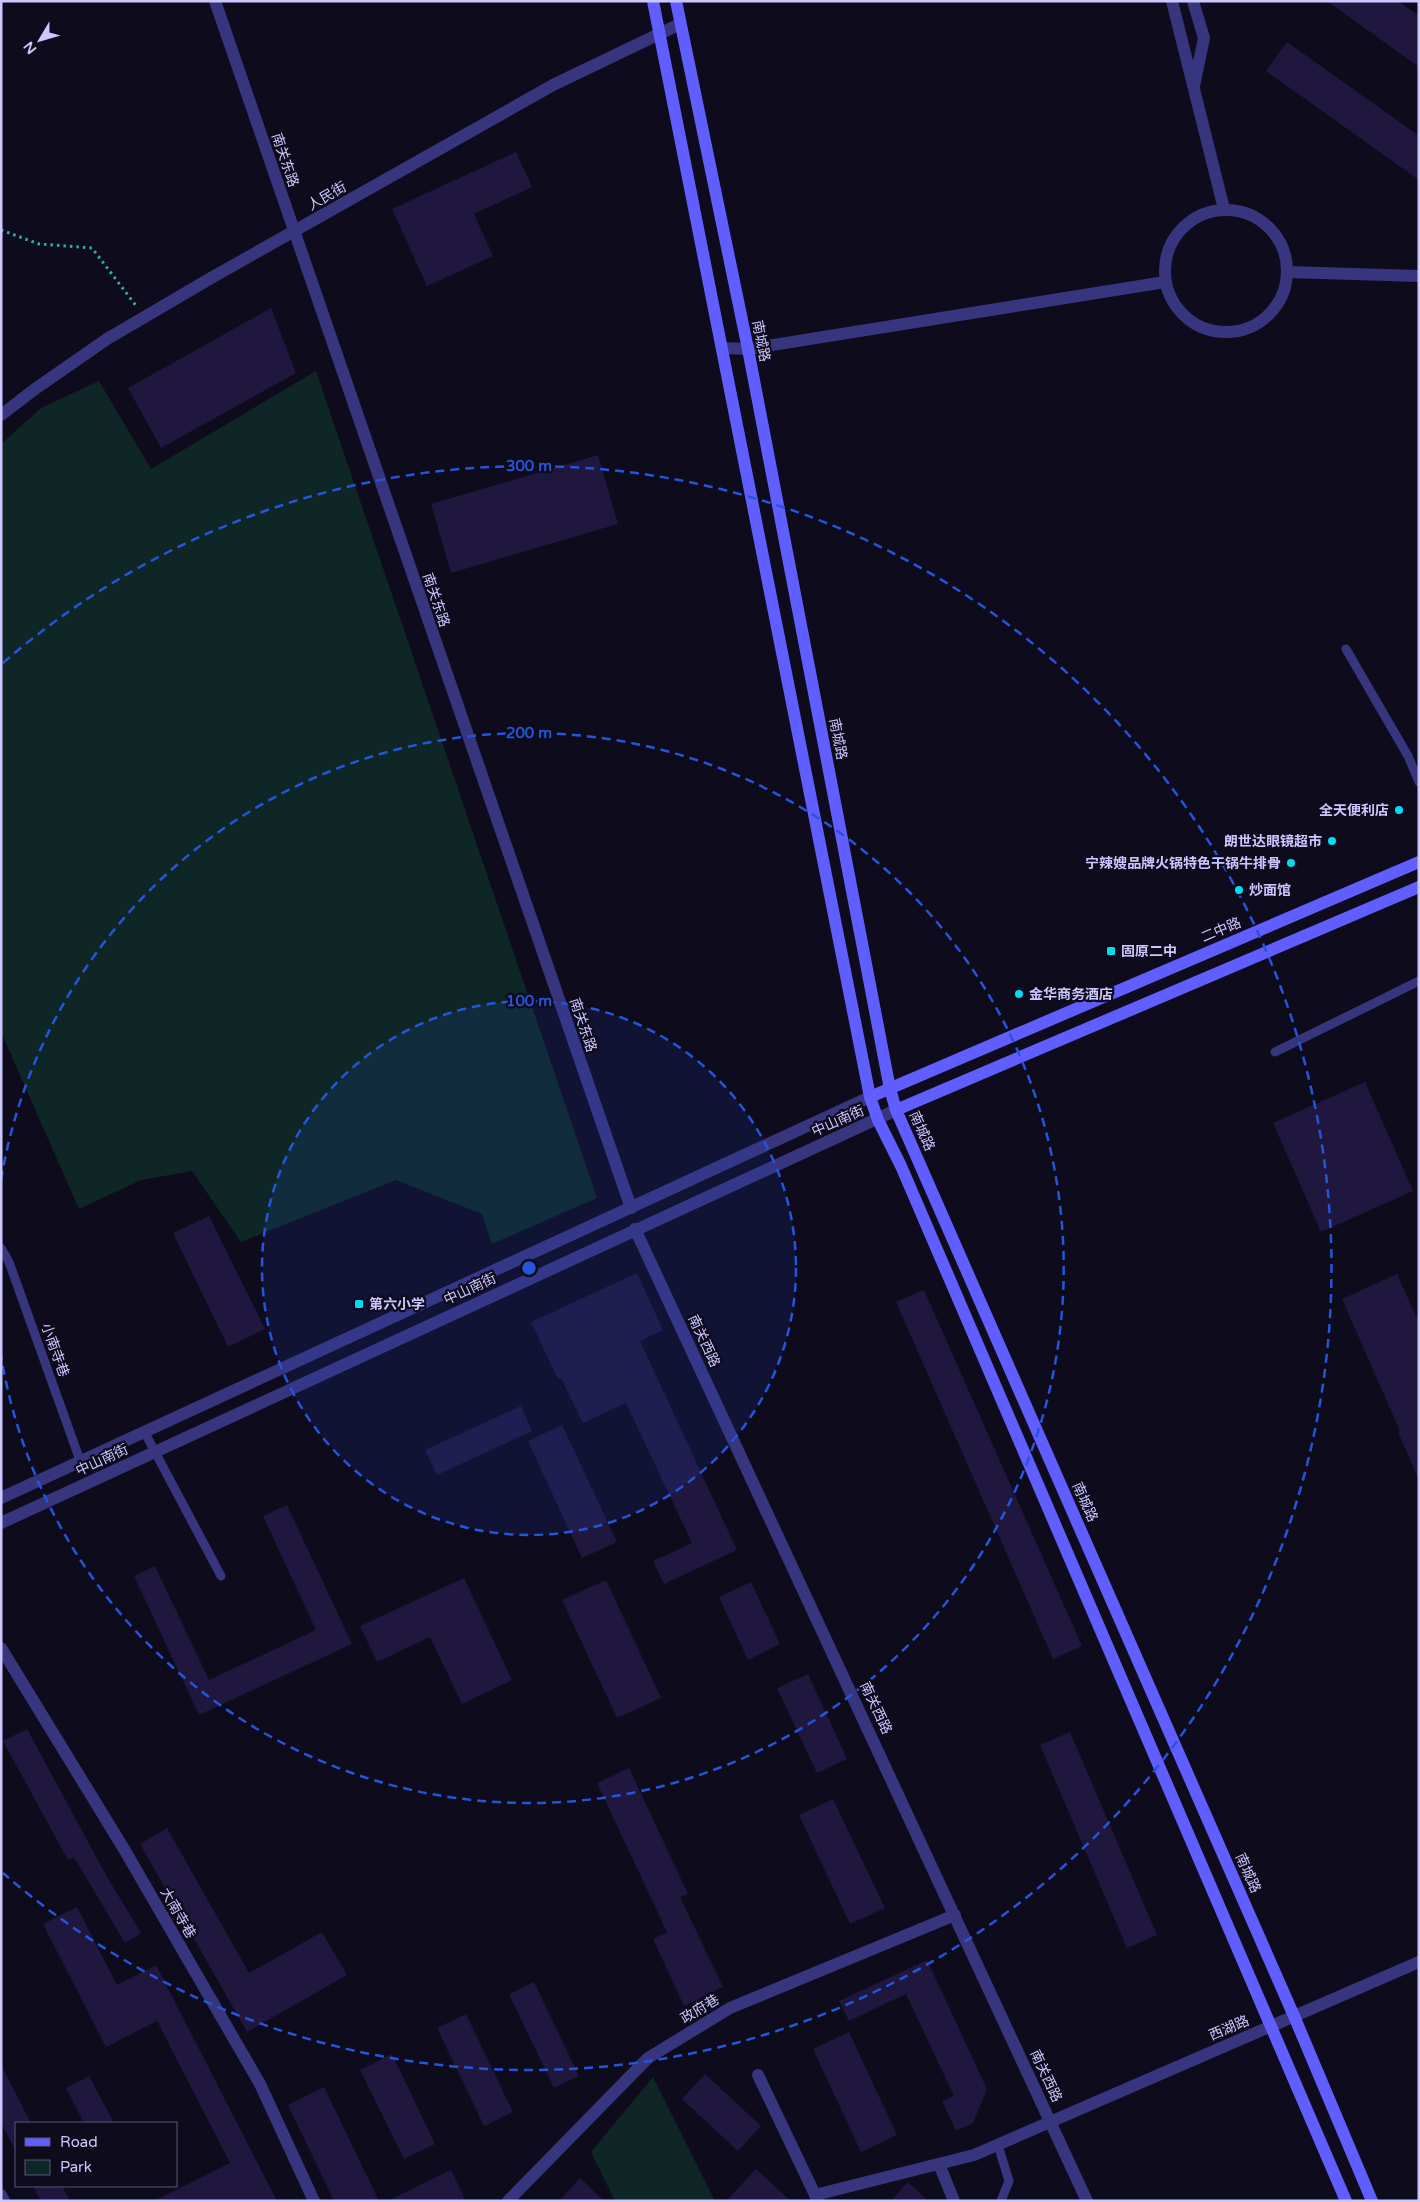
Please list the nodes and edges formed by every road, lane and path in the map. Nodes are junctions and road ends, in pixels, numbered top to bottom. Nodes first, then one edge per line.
1 (215, 1) edge
2 (654, 1) edge
3 (676, 1) edge
4 (1172, 1) edge
5 (1194, 1) edge
6 (680, 24) junction
7 (659, 36) junction
8 (1192, 91) junction
9 (1224, 210) junction
10 (1, 230) edge
11 (294, 232) junction
12 (1288, 272) junction
13 (1419, 276) edge
14 (1166, 282) junction
15 (145, 317) junction
16 (723, 348) junction
17 (748, 349) junction
18 (1, 415) edge
19 (1346, 649) dead end
20 (1419, 782) edge
21 (1419, 862) edge
22 (1419, 887) edge
23 (1419, 981) edge
24 (1275, 1052) dead end
25 (890, 1089) junction
26 (870, 1097) junction
27 (896, 1110) junction
28 (878, 1120) junction
29 (631, 1208) junction
30 (635, 1230) junction
31 (1, 1248) edge
32 (145, 1433) junction
33 (155, 1452) junction
34 (81, 1463) junction
35 (1, 1498) edge
36 (1, 1523) edge
37 (221, 1576) dead end
38 (1, 1648) edge
39 (955, 1915) junction
40 (1419, 1962) edge
41 (1294, 2016) junction
42 (1272, 2026) junction
43 (758, 2075) dead end
44 (1051, 2122) junction
45 (998, 2145) junction
46 (939, 2164) junction
47 (1, 2195) edge
48 (816, 2198) edge
49 (4, 2201) edge
50 (314, 2201) edge
51 (508, 2201) edge
52 (954, 2201) edge
53 (1002, 2201) edge
54 (1087, 2201) edge
55 (1346, 2201) edge
56 (1372, 2201) edge

1 - 11 street, 南关东路
2 - 7 main road
3 - 6 main road, 南城路
4 - 8 street
5 - 8 street
6 - 7 street, 人民街
6 - 17 main road, 南城路
7 - 11 street, 人民街
7 - 16 main road
8 - 9 street
9 - 12 street
9 - 14 street
10 - 15 path
11 - 15 street, 人民街
11 - 29 street, 南关东路
12 - 13 street
12 - 14 street
14 - 17 street
15 - 18 street, 人民街
16 - 17 street
16 - 26 main road
17 - 25 main road, 南城路
19 - 20 lane
21 - 25 main road, 二中路
22 - 27 main road
23 - 24 lane
25 - 26 main road, 二中路
25 - 27 main road, 南城路
26 - 28 main road
26 - 29 street, 中山南街
27 - 28 street, 中山南街
27 - 41 main road, 南城路
28 - 30 street, 中山南街
28 - 42 main road
29 - 32 street, 中山南街
30 - 33 street, 中山南街
30 - 39 street, 南关西路
31 - 34 lane, 小南寺巷
32 - 33 lane
32 - 34 street, 中山南街
33 - 36 street, 中山南街
33 - 37 lane
34 - 35 street, 中山南街
38 - 50 street, 大南寺巷
39 - 44 street, 南关西路
39 - 51 street, 政府巷
40 - 41 street, 西湖路
41 - 42 street, 西湖路
41 - 56 main road, 南城路
42 - 44 street, 西湖路
42 - 55 main road
43 - 48 street
44 - 45 street, 西湖路
44 - 54 street, 南关西路
45 - 46 street, 西湖路
45 - 53 lane
46 - 48 street, 西湖路
46 - 52 street
47 - 49 street

